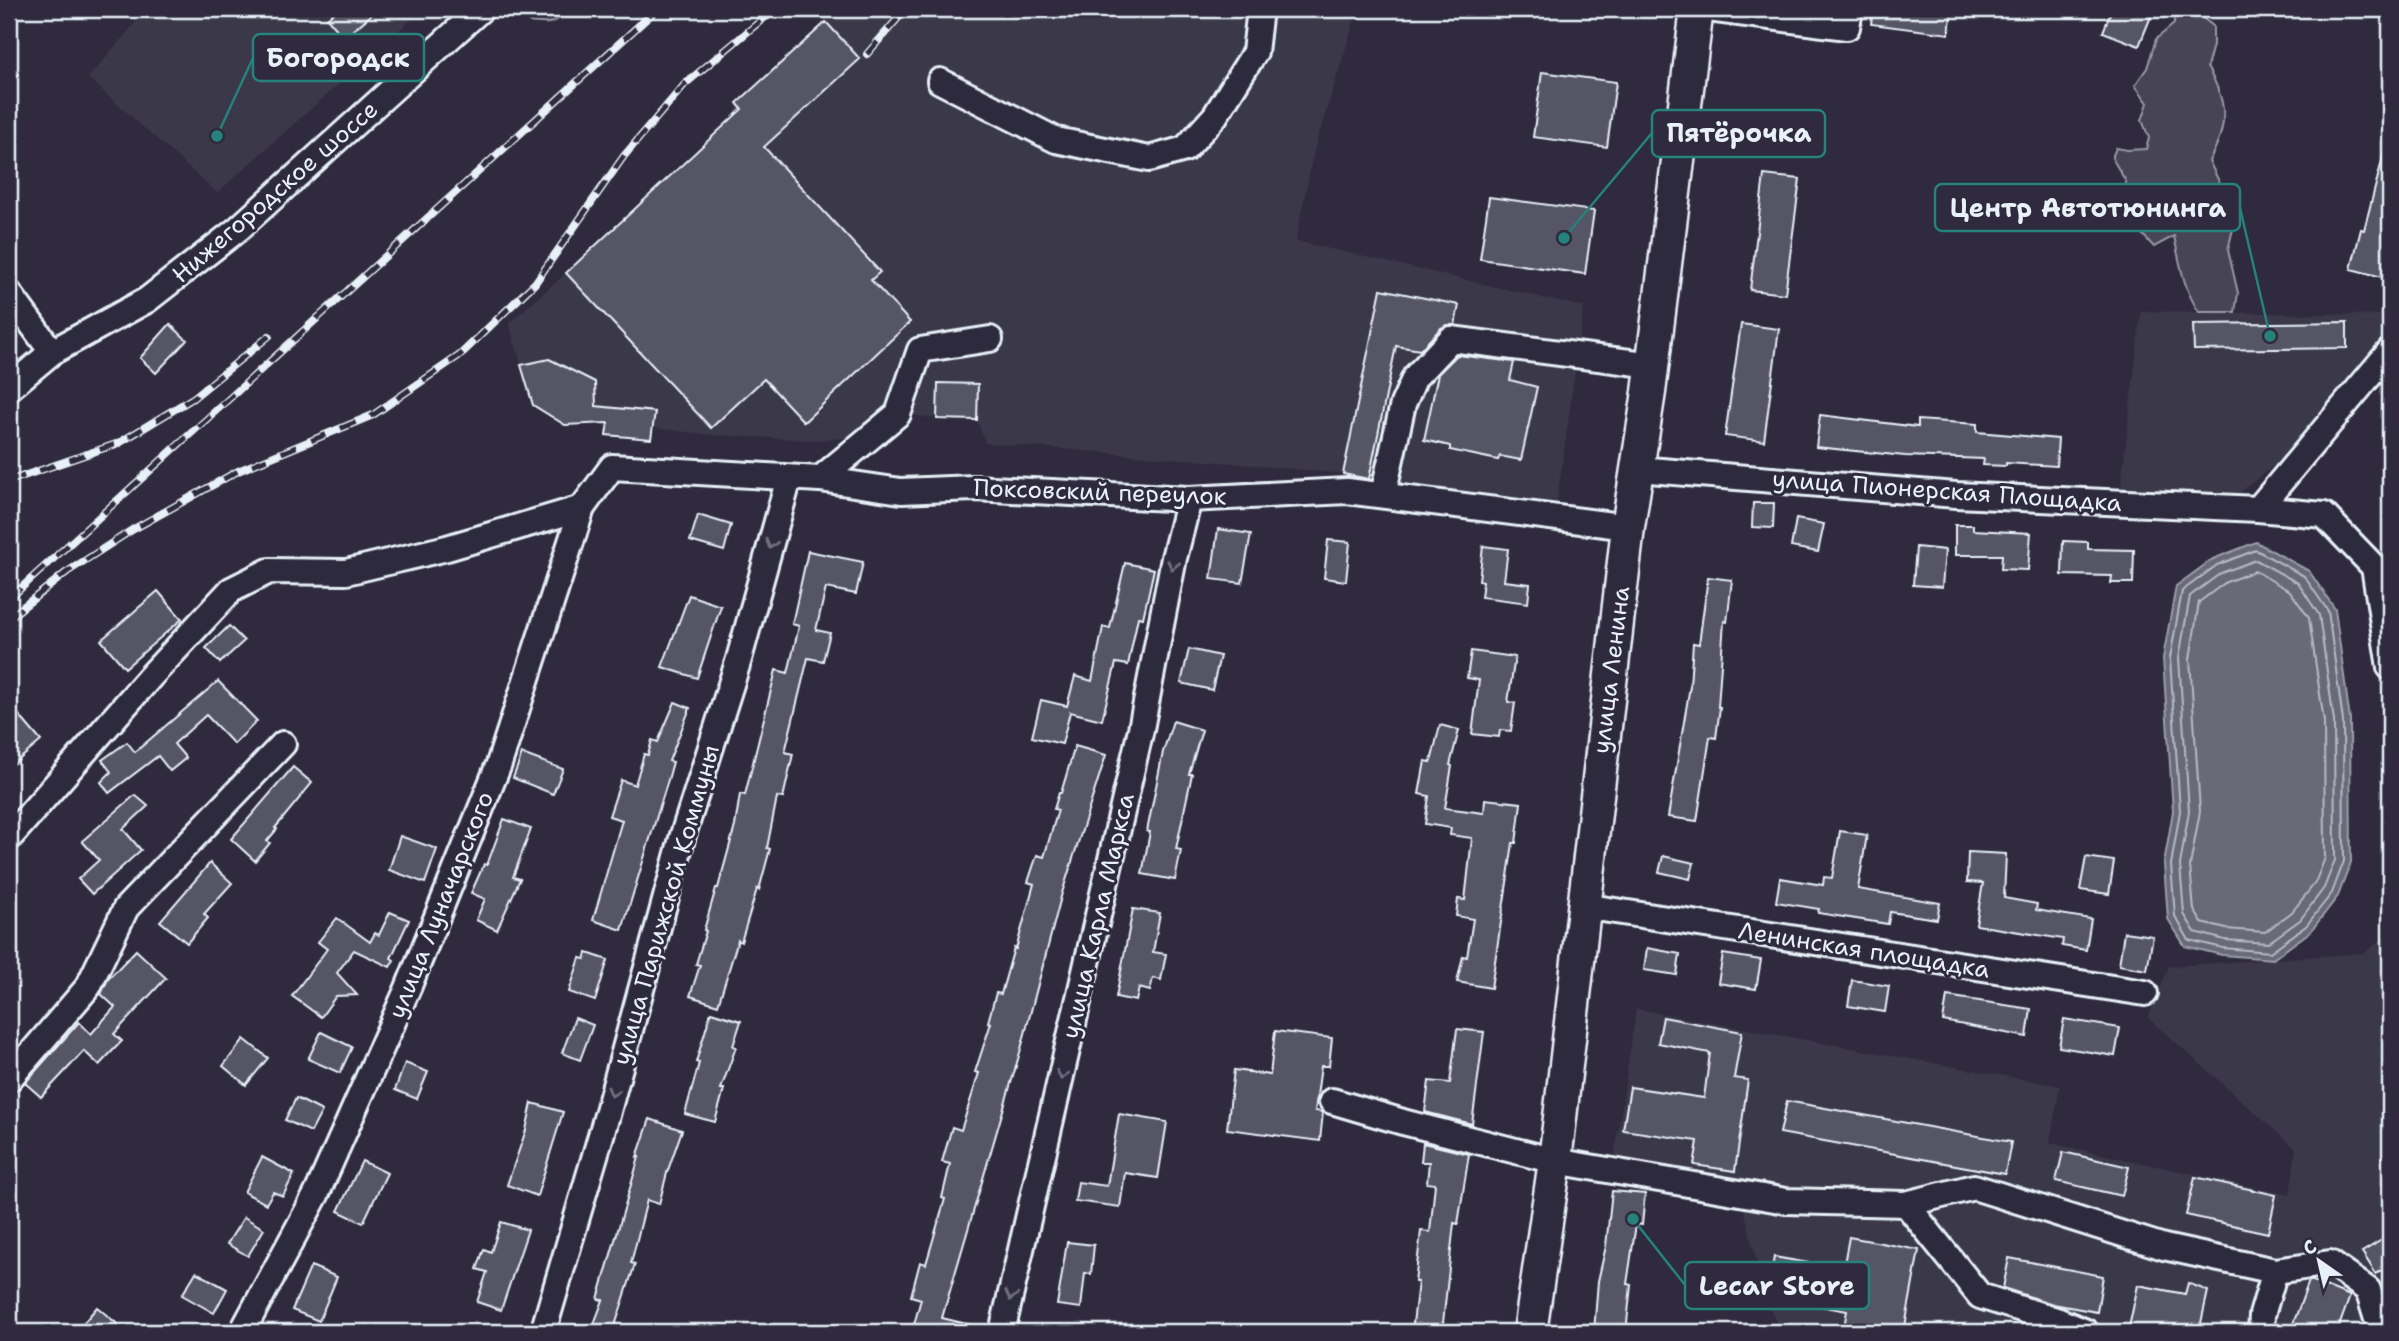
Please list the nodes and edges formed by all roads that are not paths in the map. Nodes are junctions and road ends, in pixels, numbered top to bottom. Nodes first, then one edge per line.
1 (481, 9) edge
2 (1260, 9) edge
3 (1697, 9) edge
4 (1708, 9) edge
5 (1850, 9) edge
6 (940, 81) dead end
7 (9, 293) edge
8 (990, 339) dead end
9 (2390, 351) edge
10 (52, 352) junction
11 (1653, 365) junction
12 (9, 388) edge
13 (612, 467) joint
14 (1637, 469) junction
15 (789, 478) junction
16 (820, 479) junction
17 (1383, 495) junction
18 (1189, 499) junction
19 (582, 508) junction
20 (2258, 509) junction
21 (1628, 527) junction
22 (2390, 667) edge
23 (283, 744) dead end
24 (9, 838) edge
25 (1583, 906) junction
26 (2145, 993) dead end
27 (9, 1079) edge
28 (1332, 1101) dead end
29 (1555, 1161) junction
30 (1906, 1204) junction
31 (2275, 1271) junction
32 (242, 1332) edge
33 (543, 1332) edge
34 (1003, 1332) edge
35 (1530, 1332) edge
36 (2087, 1332) edge
37 (2262, 1332) edge
38 (2381, 1332) edge

1 - 10 street, Нижегородское шоссе
2 - 6 street
3 - 11 main road, улица Ленина
4 - 5 street
7 - 10 street
8 - 16 street
9 - 20 street
10 - 12 street, Нижегородское шоссе
11 - 14 main road, улица Ленина
11 - 17 street
13 - 15 street, Поксовский переулок
13 - 19 street, улица Луначарского
14 - 20 street, улица Пионерская Площадка
14 - 21 main road, улица Ленина
15 - 16 street, Поксовский переулок
15 -> 33 street, улица Парижской Коммуны
16 - 18 street, Поксовский переулок
17 - 18 street, Поксовский переулок
17 - 21 street, Поксовский переулок
18 -> 34 street, улица Карла Маркса
19 - 24 street
19 - 32 street, улица Луначарского
20 - 22 street, улица Пионерская Площадка
21 - 25 main road, улица Ленина
23 - 27 street
25 - 26 street, Ленинская площадка
25 - 29 main road, улица Ленина
28 - 29 street
29 - 30 street
29 - 35 main road, улица Ленина
30 - 31 street
30 - 36 street
31 - 37 street
31 - 38 street

